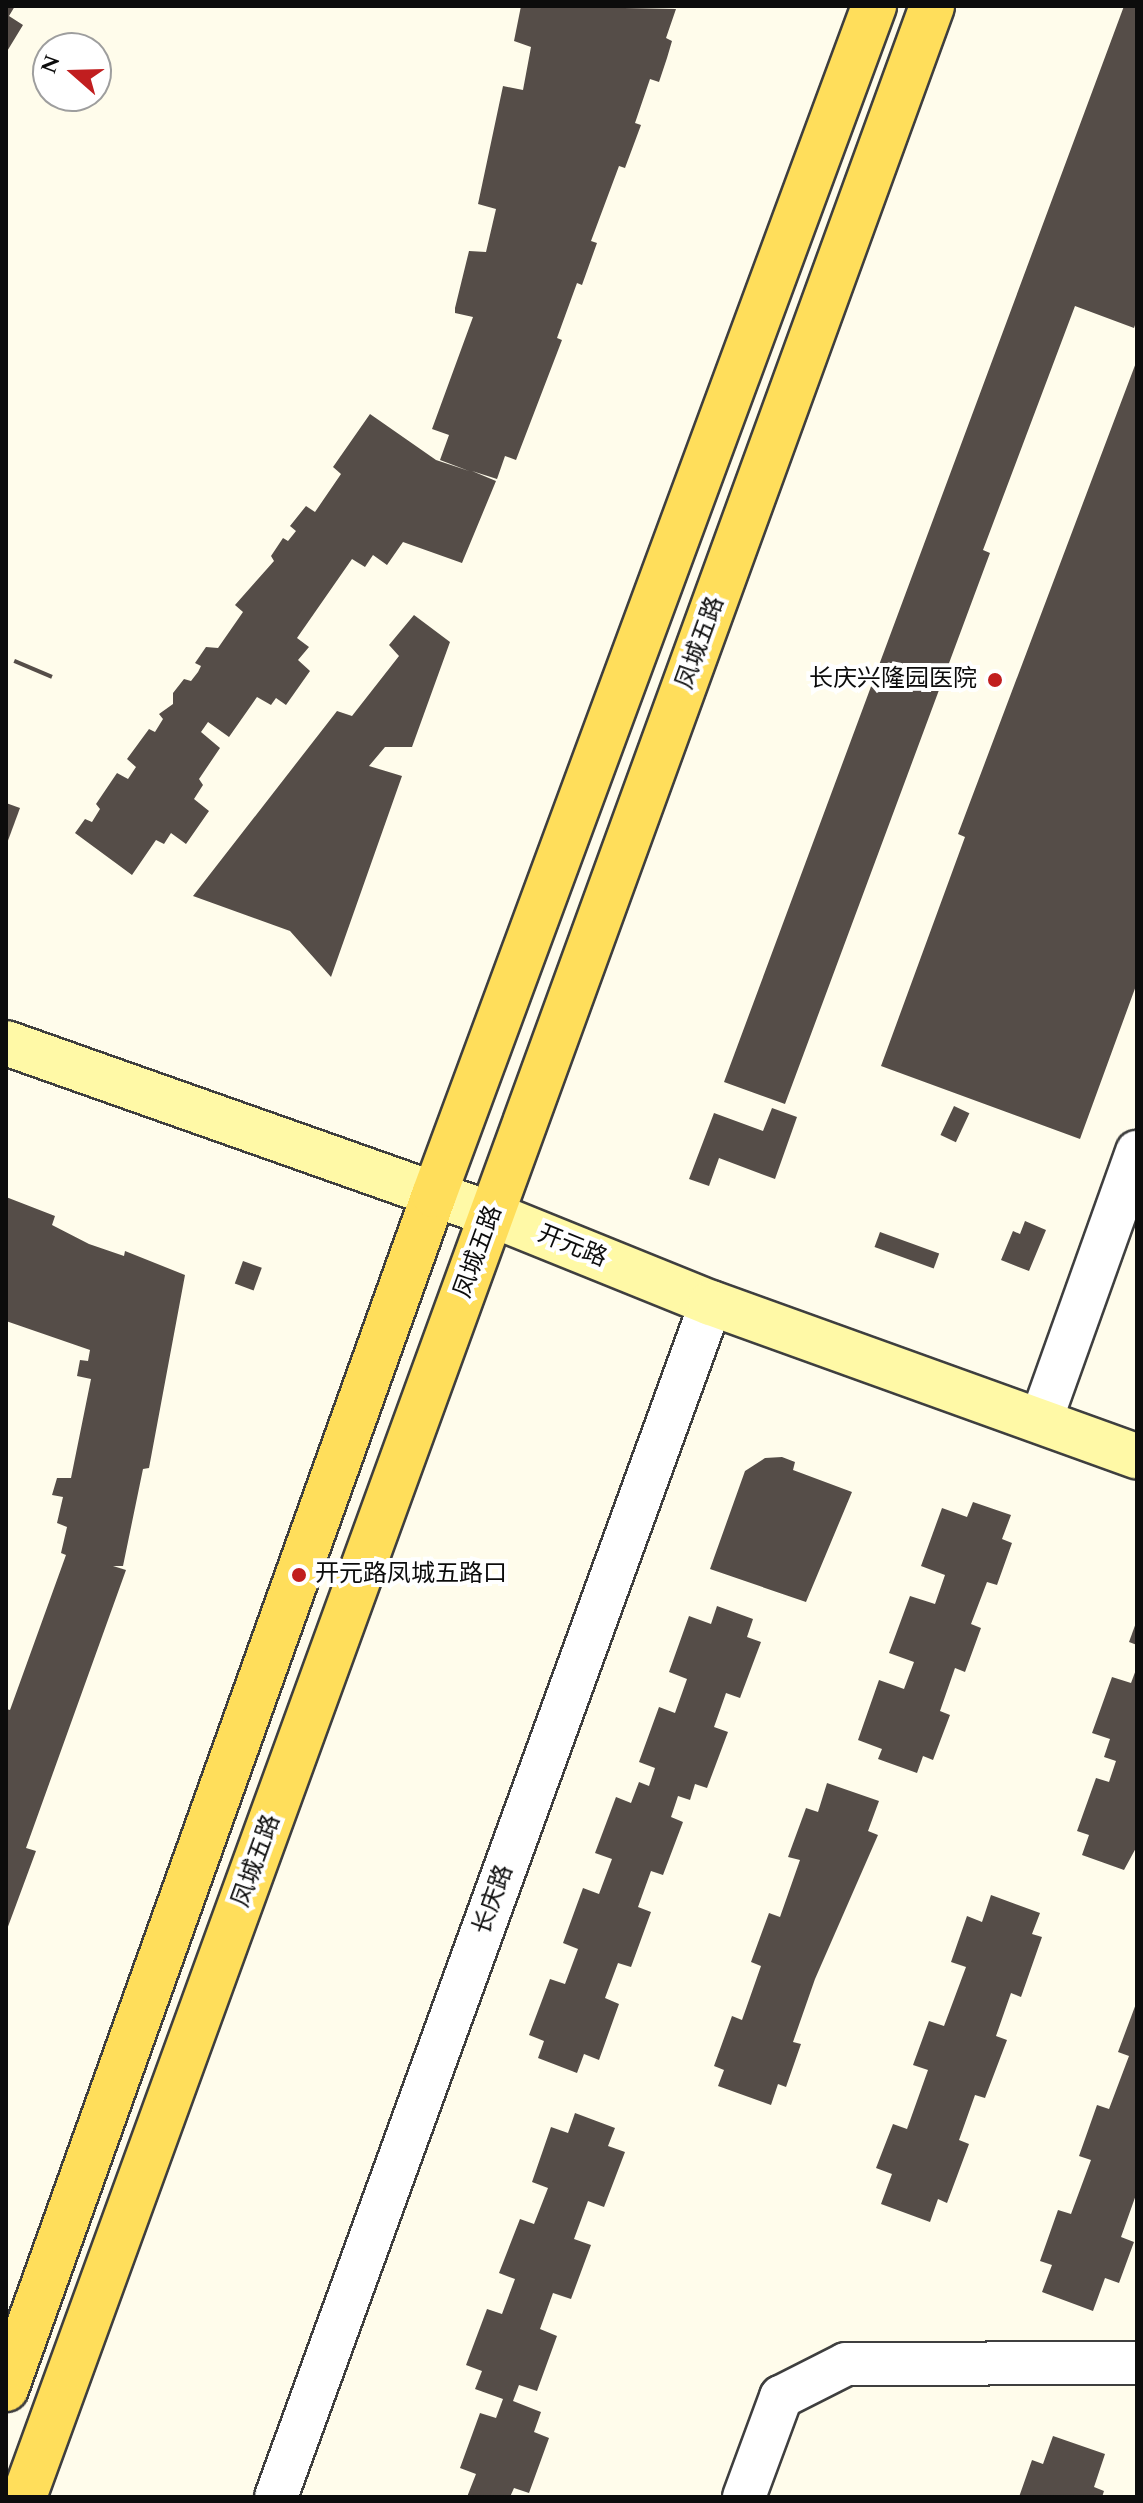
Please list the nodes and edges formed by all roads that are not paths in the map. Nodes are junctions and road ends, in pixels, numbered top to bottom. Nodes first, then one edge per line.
1 (874, 6) edge
2 (932, 6) edge
3 (6, 1043) edge
4 (1137, 1152) edge
5 (434, 1195) junction
6 (493, 1215) junction
7 (711, 1303) junction
8 (1041, 1420) junction
9 (1137, 1456) edge
10 (1137, 2363) edge
11 (6, 2389) edge
12 (24, 2497) edge
13 (276, 2497) edge
14 (744, 2497) edge

1 - 5 main road
2 - 6 main road, 凤城五路
3 - 5 street, 开元路
4 - 8 street
5 - 6 street, 开元路
5 - 11 main road
6 - 7 street, 开元路
6 - 12 main road, 凤城五路
7 - 8 street, 开元路
7 - 13 street, 长庆路
8 - 9 street, 开元路
10 - 14 street

